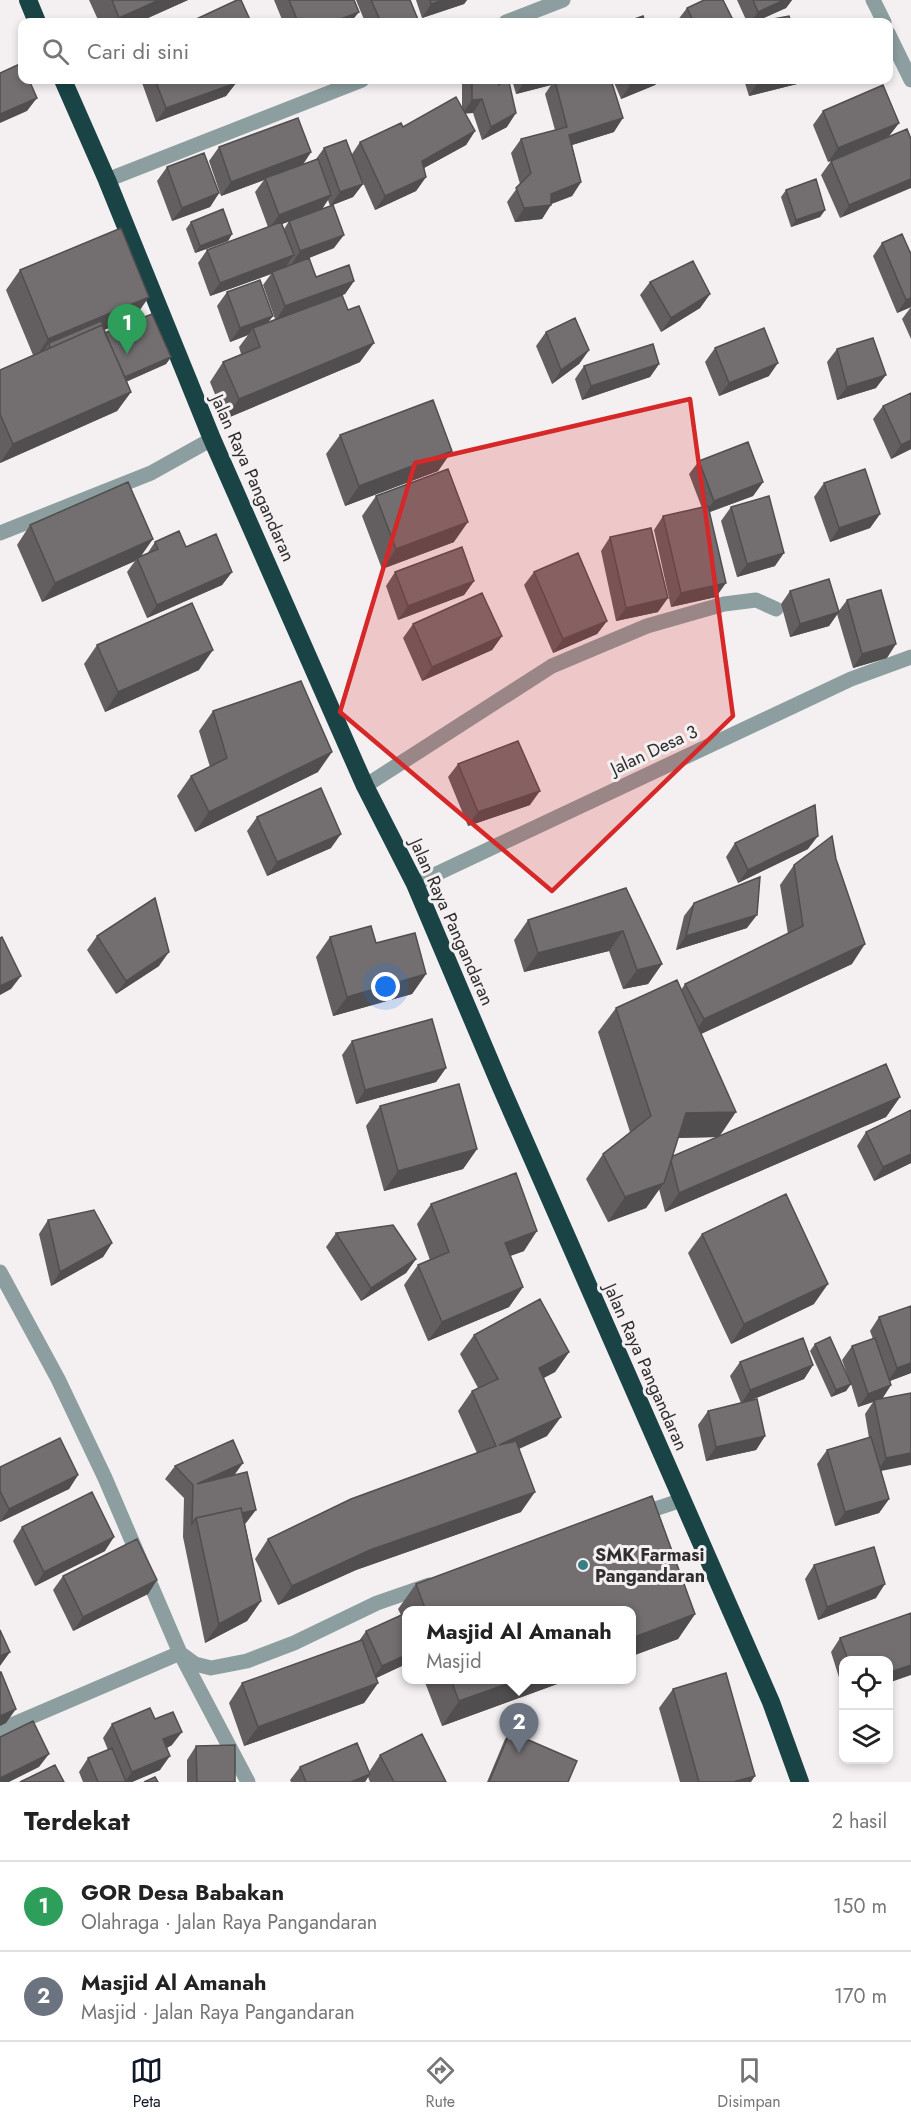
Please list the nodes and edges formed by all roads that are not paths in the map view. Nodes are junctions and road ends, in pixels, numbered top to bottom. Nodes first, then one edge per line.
1 (27, 0) edge
2 (563, 0) edge
3 (873, 0) edge
4 (36, 18) edge
5 (516, 18) edge
6 (882, 18) edge
7 (893, 43) edge
8 (911, 80) edge
9 (65, 84) edge
10 (352, 84) edge
11 (107, 180) junction
12 (212, 440) junction
13 (0, 533) edge
14 (776, 609) dead end
15 (911, 657) edge
16 (365, 786) junction
17 (415, 885) junction
18 (0, 1272) edge
19 (682, 1500) junction
20 (627, 1518) edge
21 (442, 1580) edge
22 (180, 1653) junction
23 (0, 1730) edge
24 (248, 1782) edge
25 (800, 1782) edge

1 - 4 highway
2 - 5 street
3 - 6 street
7 - 8 street
9 - 11 highway, Jalan Raya Pangandaran
10 - 11 street
11 - 12 highway, Jalan Raya Pangandaran
12 - 13 street
12 - 16 highway, Jalan Raya Pangandaran
14 - 16 street
15 - 17 street, Jalan Desa 3
16 - 17 highway, Jalan Raya Pangandaran
17 - 19 highway, Jalan Raya Pangandaran
18 - 22 street
19 - 20 street
19 - 25 highway, Jalan Raya Pangandaran
21 - 22 street
22 - 23 street
22 - 24 street

